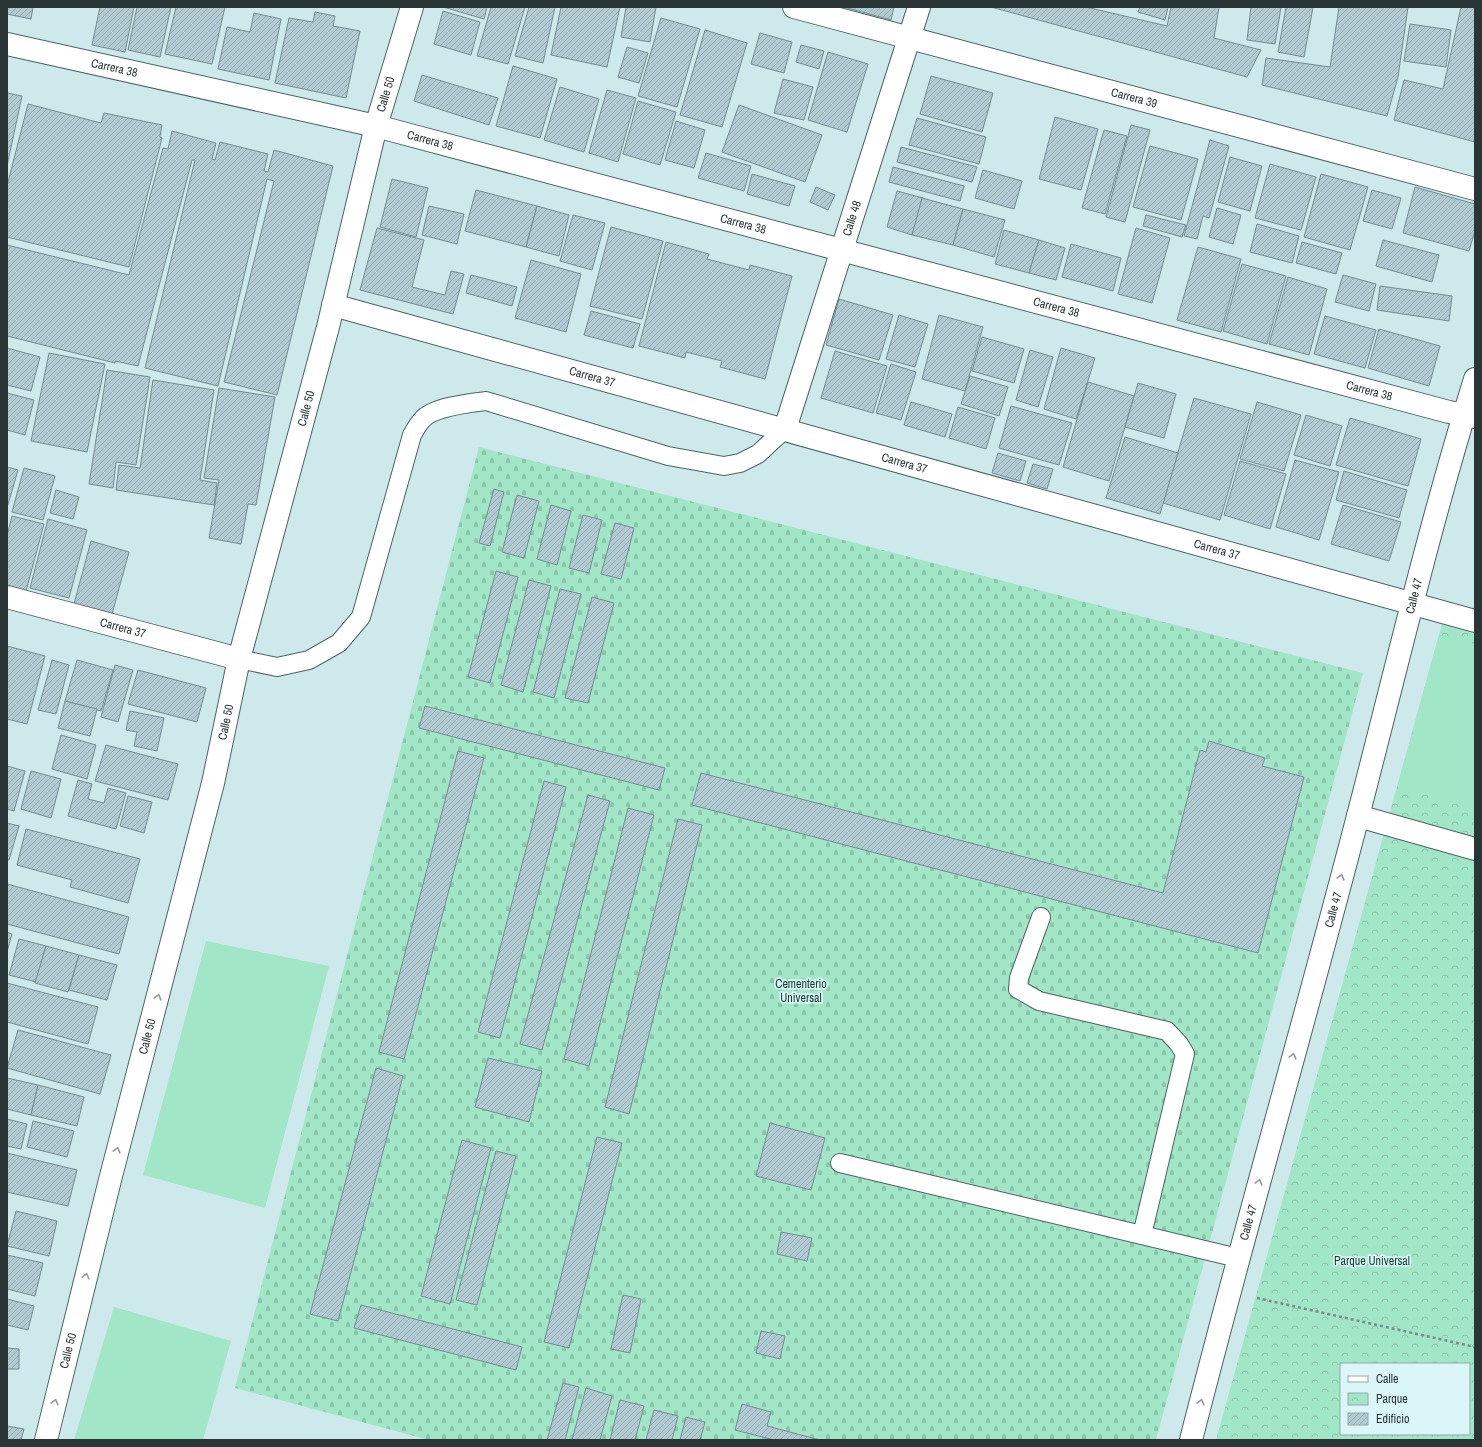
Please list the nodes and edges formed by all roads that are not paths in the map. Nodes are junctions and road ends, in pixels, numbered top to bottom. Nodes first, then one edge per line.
1 (412, 7) edge
2 (794, 7) edge
3 (919, 7) edge
4 (910, 37) junction
5 (7, 44) edge
6 (376, 126) junction
7 (1475, 189) edge
8 (841, 250) junction
9 (333, 305) junction
10 (1475, 379) edge
11 (1470, 416) edge
12 (785, 429) junction
13 (7, 597) edge
14 (1411, 603) junction
15 (1475, 621) edge
16 (239, 659) junction
17 (1358, 816) junction
18 (1475, 849) edge
19 (1041, 916) dead end
20 (840, 1162) dead end
21 (1142, 1235) junction
22 (1238, 1258) junction
23 (46, 1440) edge
24 (1191, 1440) edge

1 - 6 street, Calle 50
2 - 4 street, Carrera 39
3 - 4 street, Calle 48
4 - 7 street, Carrera 39
4 - 8 street, Calle 48
5 - 6 street, Carrera 38
6 - 8 street, Carrera 38
6 - 9 street, Calle 50
8 - 11 street, Carrera 38
8 - 12 street, Calle 48
9 - 12 street, Carrera 37
9 - 16 street, Calle 50
10 - 11 street, Calle 47
11 - 14 street, Calle 47
12 - 14 street, Carrera 37
12 - 16 lane
13 - 16 street, Carrera 37
14 - 15 street, Carrera 37
14 - 17 street, Calle 47
23 -> 16 street, Calle 50
17 - 18 street
22 -> 17 street, Calle 47
19 - 21 lane
20 - 21 lane
21 - 22 lane
24 -> 22 street, Calle 47

